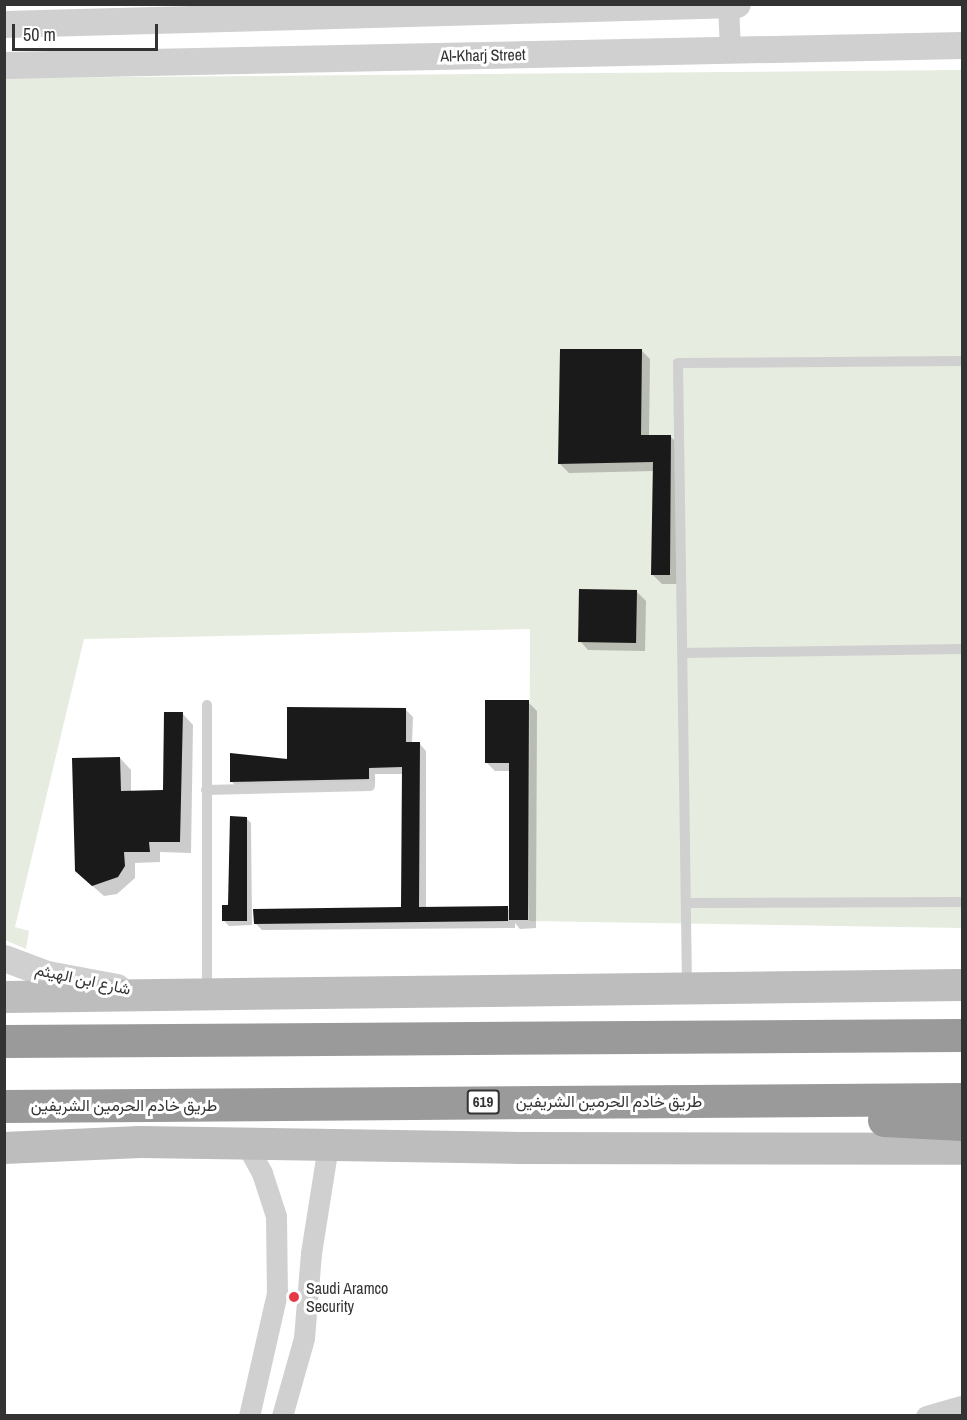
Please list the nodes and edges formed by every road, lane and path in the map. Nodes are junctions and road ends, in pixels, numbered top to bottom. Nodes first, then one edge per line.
1 (737, 4) edge
2 (728, 5) edge
3 (383, 9) edge
4 (4, 24) edge
5 (963, 45) edge
6 (730, 49) junction
7 (4, 65) edge
8 (963, 361) edge
9 (963, 649) edge
10 (682, 653) junction
11 (207, 705) dead end
12 (370, 786) dead end
13 (206, 790) junction
14 (963, 902) edge
15 (686, 903) junction
16 (4, 958) edge
17 (963, 985) edge
18 (687, 988) junction
19 (163, 994) junction
20 (207, 994) junction
21 (4, 997) edge
22 (963, 1035) edge
23 (4, 1041) edge
24 (963, 1099) edge
25 (564, 1101) junction
26 (4, 1106) edge
27 (963, 1124) edge
28 (246, 1144) junction
29 (328, 1146) junction
30 (4, 1148) edge
31 (963, 1149) edge
32 (963, 1406) edge
33 (249, 1416) edge
34 (282, 1416) edge
35 (926, 1416) edge

1 - 2 street
2 - 3 street
2 - 6 street
3 - 4 street
5 - 6 street, Al-Kharj Street
6 - 7 street, Al-Kharj Street
8 - 10 lane
9 - 10 lane
10 - 15 lane
11 - 13 lane
12 - 13 lane
13 - 20 lane
14 - 15 lane
15 - 18 lane
16 - 19 street, شارع ابن الهيثم
17 - 18 main road
18 - 20 main road
19 - 20 main road
19 - 21 main road
22 - 23 highway
24 - 25 highway, طريق خادم الحرمين الشريفين / 619
25 - 26 highway, طريق خادم الحرمين الشريفين / 619
25 - 27 highway
28 - 29 main road
28 - 30 main road
28 - 33 street
29 - 31 main road
29 - 34 street
32 - 35 street

